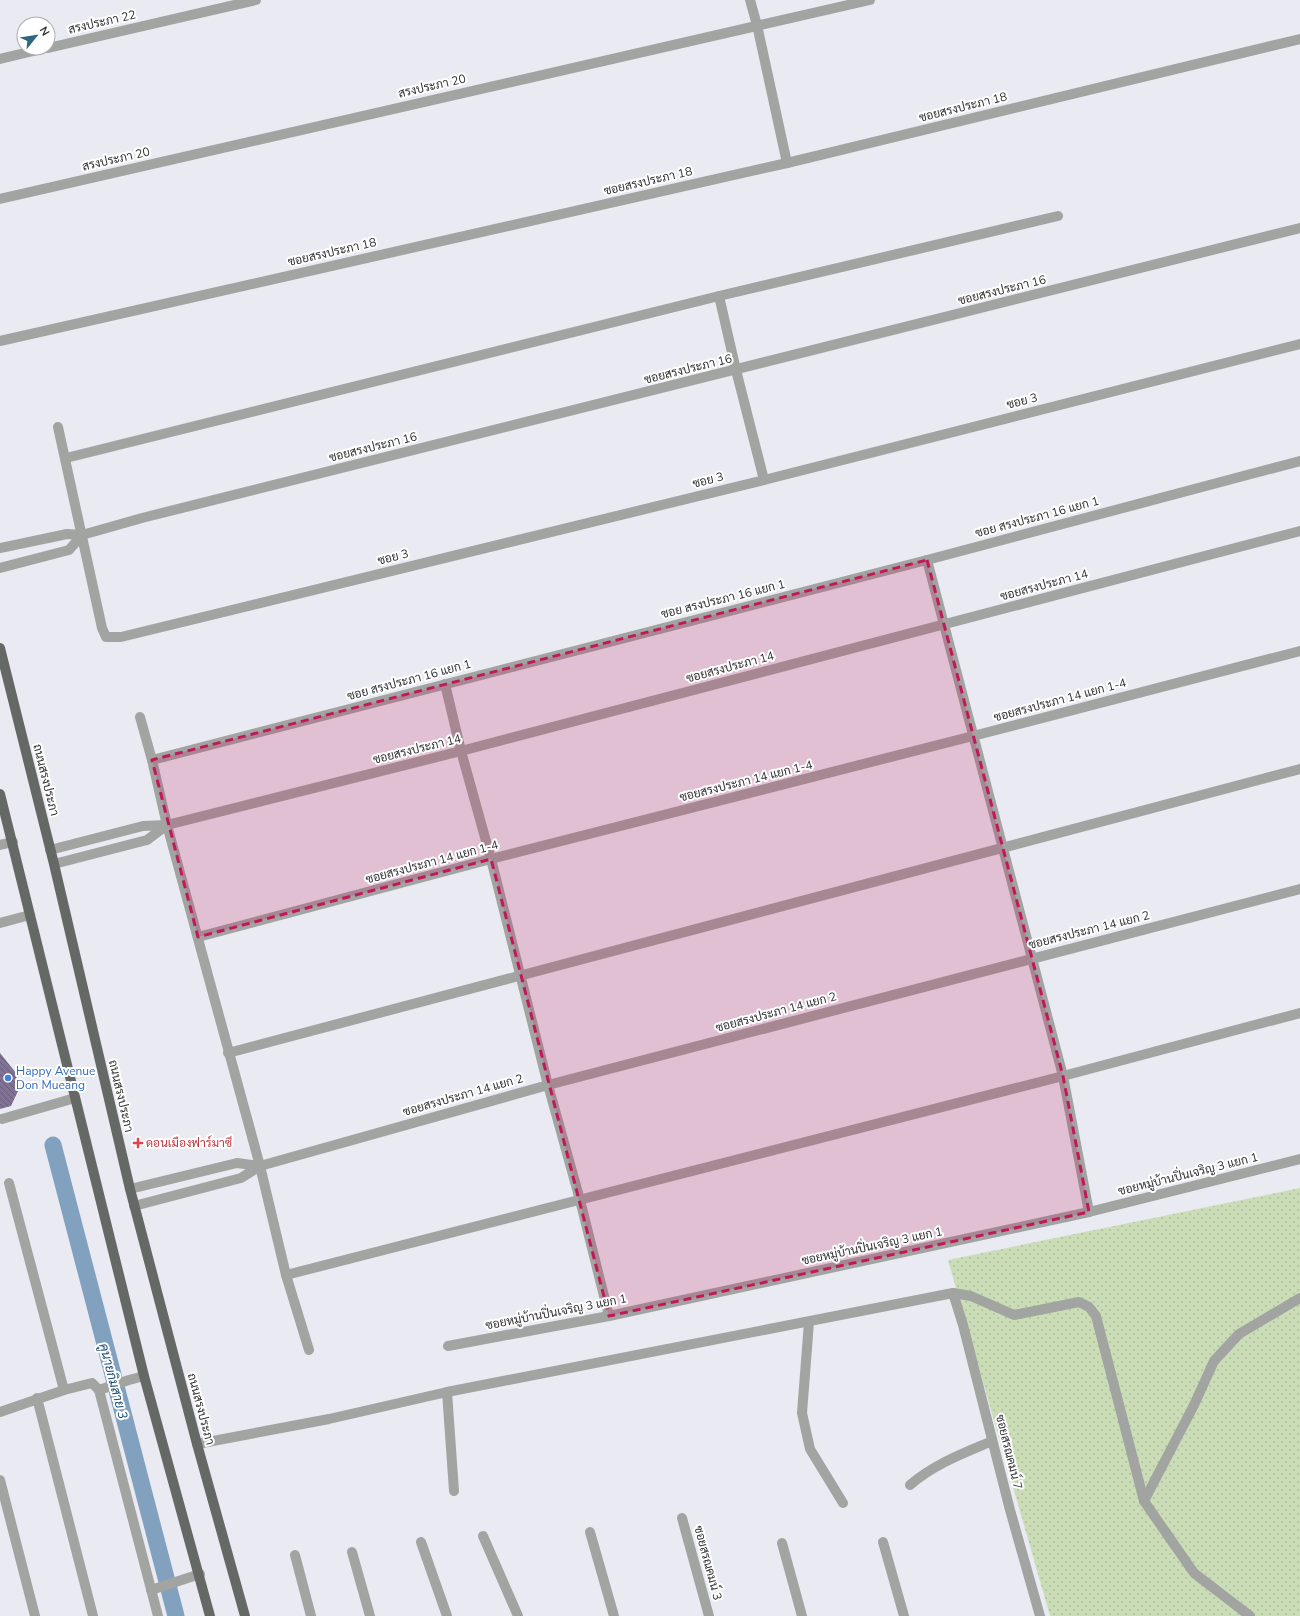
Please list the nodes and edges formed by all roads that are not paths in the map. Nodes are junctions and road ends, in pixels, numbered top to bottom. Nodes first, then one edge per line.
1 (256, 0) edge
2 (750, 0) edge
3 (870, 0) edge
4 (757, 25) junction
5 (1300, 39) edge
6 (56, 46) edge
7 (16, 55) edge
8 (0, 59) edge
9 (787, 163) junction
10 (0, 199) edge
11 (1058, 216) dead end
12 (1300, 228) edge
13 (719, 296) junction
14 (0, 341) edge
15 (1300, 344) edge
16 (736, 370) junction
17 (58, 427) dead end
18 (66, 458) junction
19 (1300, 461) edge
20 (764, 480) junction
21 (1300, 531) edge
22 (82, 535) junction
23 (0, 548) edge
24 (927, 560) junction
25 (0, 568) edge
26 (944, 625) junction
27 (0, 648) edge
28 (1300, 651) edge
29 (445, 684) junction
30 (140, 717) dead end
31 (974, 736) junction
32 (461, 751) junction
33 (152, 760) junction
34 (1300, 769) edge
35 (0, 794) edge
36 (167, 825) junction
37 (13, 842) junction
38 (0, 845) edge
39 (1002, 847) junction
40 (50, 850) junction
41 (491, 860) junction
42 (54, 864) junction
43 (1300, 889) edge
44 (30, 915) junction
45 (0, 923) edge
46 (198, 937) junction
47 (1032, 958) junction
48 (520, 976) junction
49 (1300, 1013) edge
50 (228, 1054) junction
51 (1063, 1076) junction
52 (548, 1085) junction
53 (75, 1098) junction
54 (2, 1119) dead end
55 (1300, 1159) edge
56 (260, 1166) junction
57 (9, 1183) dead end
58 (130, 1189) junction
59 (580, 1200) junction
60 (134, 1206) junction
61 (1089, 1212) junction
62 (286, 1275) junction
63 (953, 1293) junction
64 (1300, 1298) edge
65 (609, 1316) junction
66 (809, 1322) junction
67 (448, 1346) dead end
68 (309, 1350) dead end
69 (144, 1376) junction
70 (64, 1390) junction
71 (99, 1390) junction
72 (447, 1392) junction
73 (38, 1398) junction
74 (0, 1412) edge
75 (992, 1441) junction
76 (197, 1444) junction
77 (0, 1480) edge
78 (910, 1485) dead end
79 (454, 1491) dead end
80 (1144, 1501) junction
81 (843, 1503) dead end
82 (682, 1518) dead end
83 (590, 1532) dead end
84 (483, 1536) dead end
85 (421, 1542) dead end
86 (883, 1542) dead end
87 (782, 1543) dead end
88 (352, 1552) dead end
89 (295, 1555) dead end
90 (200, 1574) junction
91 (155, 1588) junction
92 (35, 1616) edge
93 (93, 1616) edge
94 (158, 1616) edge
95 (210, 1616) edge
96 (245, 1616) edge
97 (311, 1616) edge
98 (370, 1616) edge
99 (447, 1616) edge
100 (518, 1616) edge
101 (614, 1616) edge
102 (709, 1616) edge
103 (802, 1616) edge
104 (904, 1616) edge
105 (1040, 1616) edge
106 (1250, 1616) edge

1 - 6 street, สรงประภา 22
2 - 4 street
3 - 4 street, สรงประภา 20
4 - 9 street
4 - 10 street, สรงประภา 20
5 - 9 street, ซอยสรงประภา 18
7 - 8 street, สรงประภา 22
9 - 14 street, ซอยสรงประภา 18
11 - 13 street
12 - 16 street, ซอยสรงประภา 16
13 - 16 street
13 - 18 street
15 - 20 street, ซอย 3
16 - 20 street
16 - 22 street, ซอยสรงประภา 16
17 - 18 street
18 - 22 street
19 - 24 street, ซอย สรงประภา 16 แยก 1
20 - 22 street, ซอย 3
21 - 26 street, ซอยสรงประภา 14
22 - 23 street, ซอยสรงประภา 16
22 - 25 street
24 - 26 street
24 - 29 street, ซอย สรงประภา 16 แยก 1
26 - 31 street
26 - 32 street, ซอยสรงประภา 14
27 - 40 main road, ถนนสรงประภา
28 - 31 street, ซอยสรงประภา 14 แยก 1-4
29 - 32 street
29 - 33 street, ซอย สรงประภา 16 แยก 1
30 - 33 street
31 - 39 street
31 - 41 street, ซอยสรงประภา 14 แยก 1-4
32 - 36 street, ซอยสรงประภา 14
32 - 41 street
33 - 36 street
34 - 39 street
35 - 37 main road
36 - 40 street
36 - 42 street
36 - 46 street
37 - 38 street
37 - 44 main road
39 - 47 street
39 - 48 street
40 - 42 main road, ถนนสรงประภา
41 - 46 street, ซอยสรงประภา 14 แยก 1-4
41 - 48 street
42 - 58 main road, ถนนสรงประภา
43 - 47 street, ซอยสรงประภา 14 แยก 2
44 - 45 street
44 - 53 main road
46 - 50 street
47 - 51 street
47 - 52 street, ซอยสรงประภา 14 แยก 2
48 - 50 street
48 - 52 street
49 - 51 street
50 - 56 street
51 - 59 street
51 - 61 street
52 - 56 street, ซอยสรงประภา 14 แยก 2
52 - 59 street
53 - 54 street
53 - 69 main road
55 - 61 street, ซอยหมู่บ้านปิ่นเจริญ 3 แยก 1
56 - 58 street
56 - 60 street
56 - 62 street
57 - 70 street
58 - 60 main road, ถนนสรงประภา
59 - 62 street
59 - 65 street
60 - 76 main road, ถนนสรงประภา
61 - 65 street, ซอยหมู่บ้านปิ่นเจริญ 3 แยก 1
62 - 68 street
63 - 66 street
63 - 75 street, ซอยสรณคมน์ 7
63 - 80 street
64 - 80 street
65 - 67 street, ซอยหมู่บ้านปิ่นเจริญ 3 แยก 1
66 - 72 street
66 - 81 street
69 - 71 street
69 - 90 main road
70 - 71 street
70 - 73 street
71 - 91 street
72 - 76 street
72 - 79 street
73 - 74 street
73 - 93 street
75 - 78 street
75 - 105 street, ซอยสรณคมน์ 7
76 - 96 main road, ถนนสรงประภา
77 - 92 street
80 - 106 street
82 - 102 street, ซอยสรณคมน์ 3
83 - 101 street
84 - 100 street
85 - 99 street
86 - 104 street
87 - 103 street
88 - 98 street
89 - 97 street
90 - 91 street
90 - 95 main road
91 - 94 street

